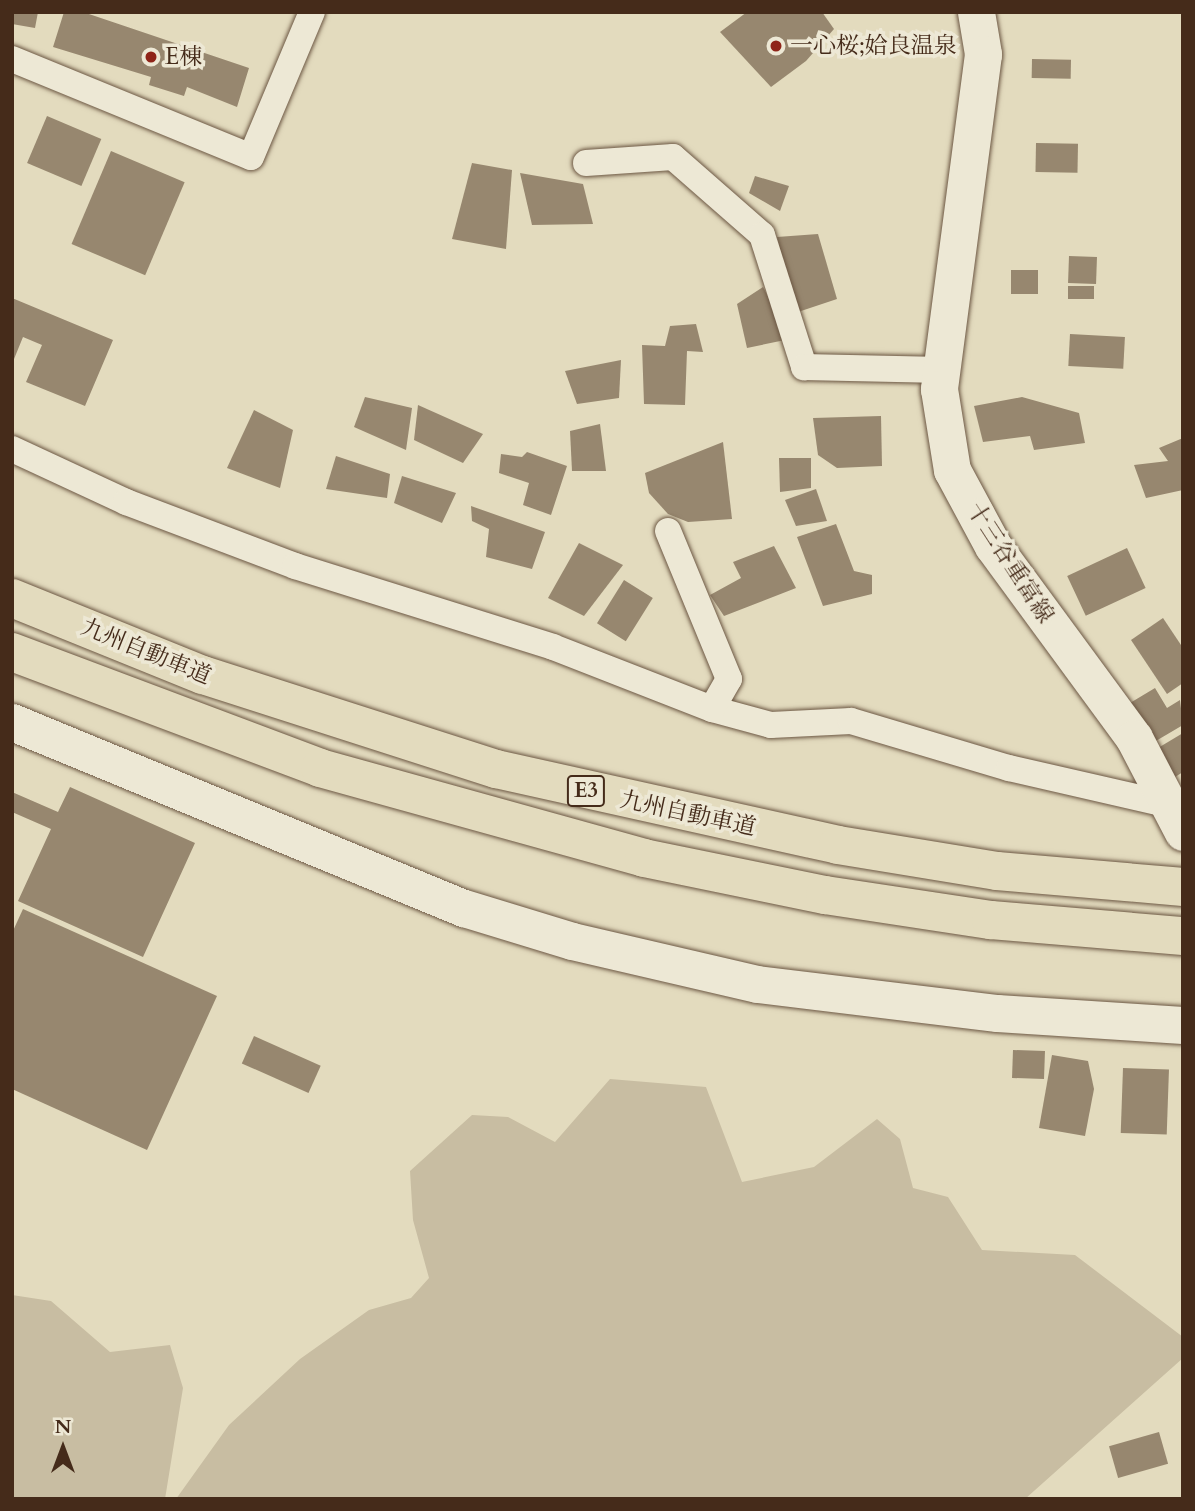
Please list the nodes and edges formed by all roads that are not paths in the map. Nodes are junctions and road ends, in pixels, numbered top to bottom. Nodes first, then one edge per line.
1 (312, 12) edge
2 (976, 12) edge
3 (12, 60) edge
4 (586, 163) dead end
5 (942, 370) junction
6 (12, 449) edge
7 (668, 531) dead end
8 (12, 598) edge
9 (12, 652) edge
10 (712, 709) junction
11 (12, 722) edge
12 (1179, 812) edge
13 (1183, 887) edge
14 (1183, 936) edge
15 (1183, 1025) edge

1 - 3 street
2 - 5 street, 十三谷重富線
4 - 5 street
5 - 12 street, 十三谷重富線
6 - 10 street
7 - 10 street
8 - 13 highway, 九州自動車道 / E3
9 - 14 highway, E3
10 - 12 street
11 - 15 street

